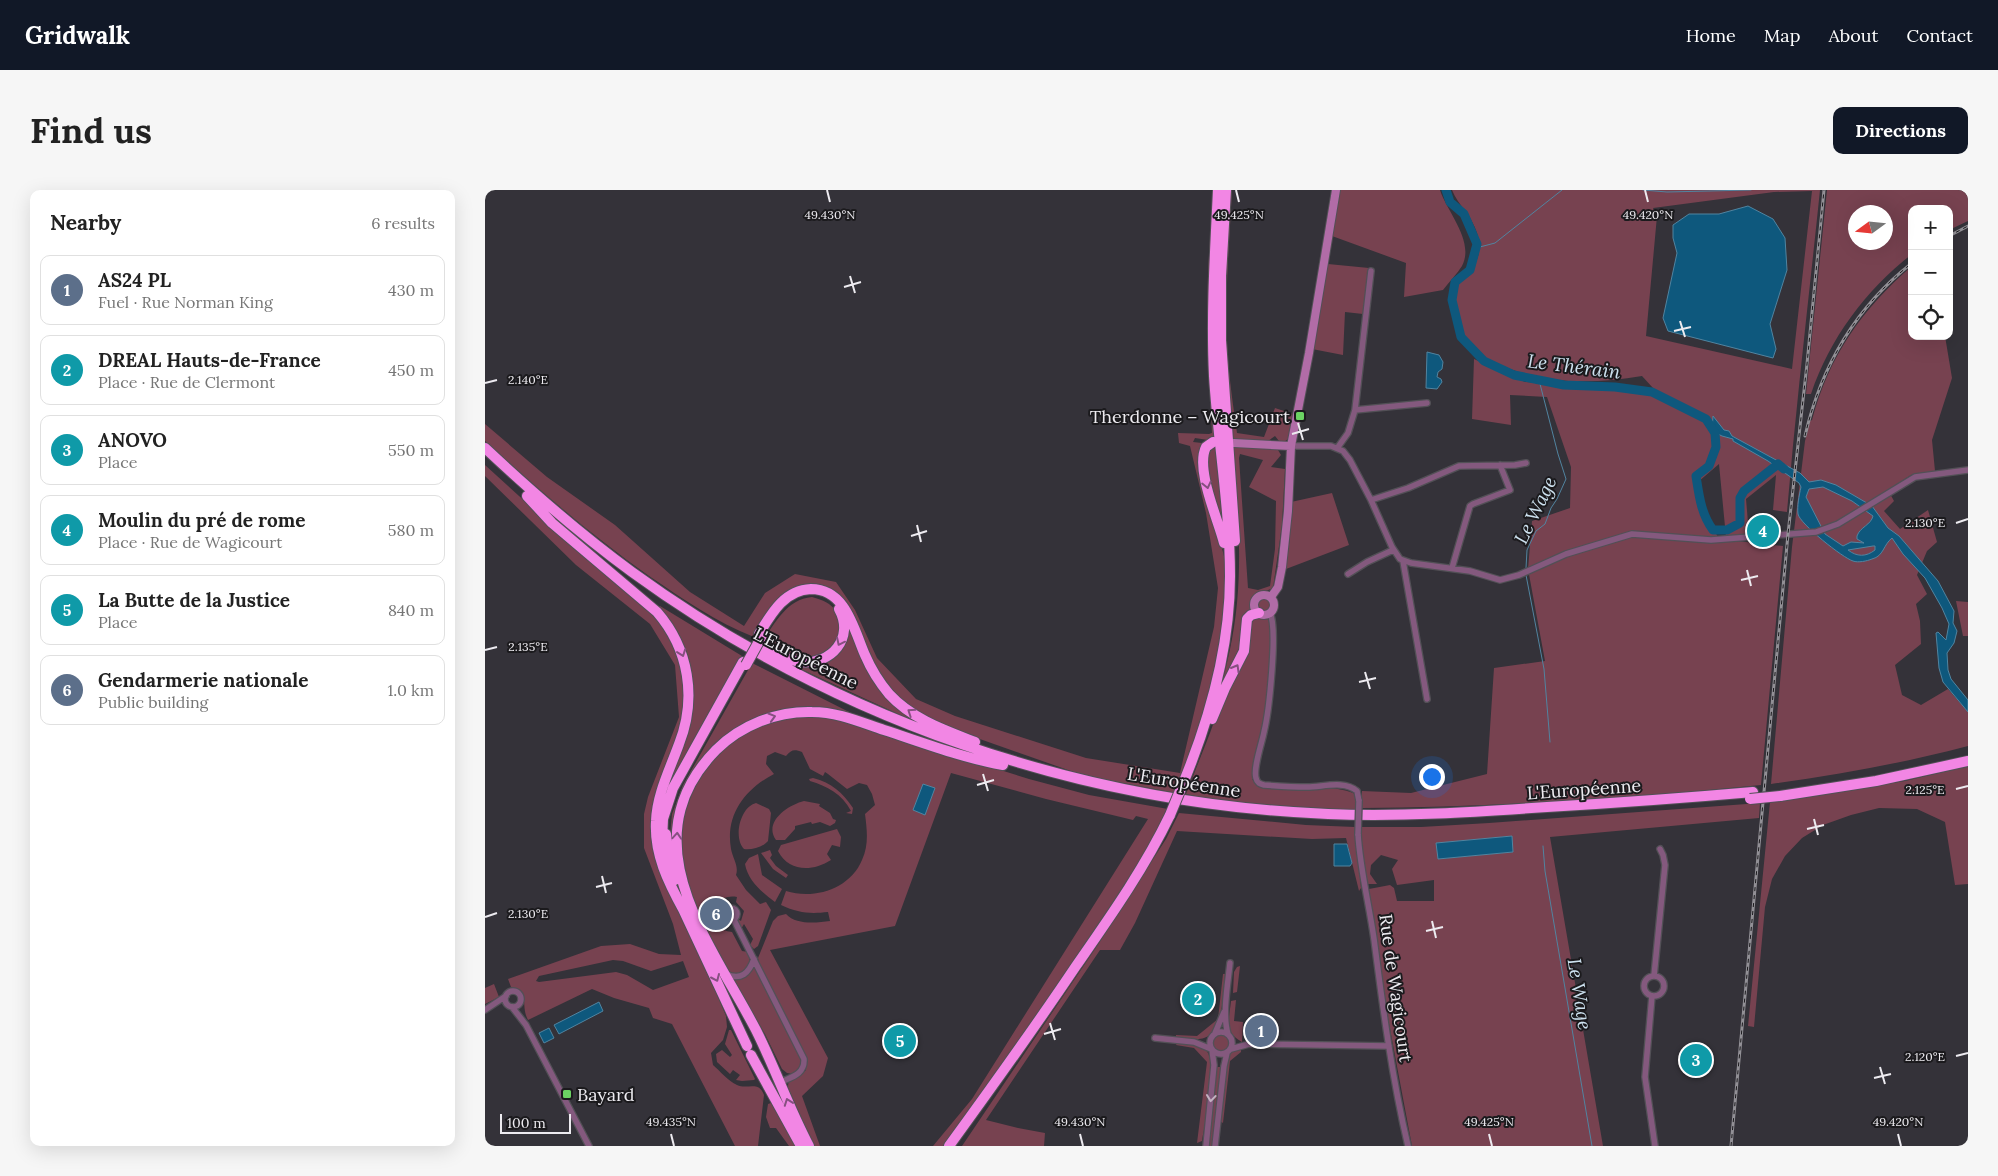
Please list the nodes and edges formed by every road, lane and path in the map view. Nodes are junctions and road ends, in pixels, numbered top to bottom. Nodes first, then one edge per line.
1 (1218, 190) edge
2 (1225, 190) edge
3 (1336, 190) edge
4 (1371, 271) dead end
5 (1427, 403) dead end
6 (1355, 410) junction
7 (1213, 442) dead end
8 (1234, 443) dead end
9 (1291, 446) junction
10 (1338, 447) junction
11 (485, 448) edge
12 (485, 458) edge
13 (1526, 463) dead end
14 (1500, 465) junction
15 (1968, 470) edge
16 (527, 496) junction
17 (1371, 500) junction
18 (1393, 550) junction
19 (1403, 561) junction
20 (1452, 568) junction
21 (1348, 574) dead end
22 (1271, 597) junction
23 (673, 600) junction
24 (1259, 613) junction
25 (1270, 613) junction
26 (1227, 615) junction
27 (761, 635) junction
28 (745, 664) junction
29 (1427, 699) dead end
30 (1202, 744) junction
31 (1968, 754) edge
32 (1968, 761) edge
33 (1003, 765) junction
34 (1070, 776) junction
35 (1184, 786) junction
36 (1780, 792) junction
37 (1751, 795) junction
38 (1171, 815) junction
39 (1660, 849) dead end
40 (683, 911) junction
41 (734, 920) dead end
42 (702, 932) junction
43 (754, 959) junction
44 (1230, 963) dead end
45 (723, 972) junction
46 (1654, 976) junction
47 (506, 996) junction
48 (1652, 996) junction
49 (521, 1002) junction
50 (1226, 1003) junction
51 (511, 1007) junction
52 (485, 1010) edge
53 (526, 1025) junction
54 (1213, 1035) junction
55 (1230, 1036) junction
56 (1155, 1038) dead end
57 (1194, 1042) junction
58 (1249, 1044) junction
59 (1389, 1046) junction
60 (1212, 1050) junction
61 (1229, 1051) junction
62 (781, 1082) junction
63 (589, 1146) edge
64 (801, 1146) edge
65 (809, 1146) edge
66 (949, 1146) edge
67 (957, 1146) edge
68 (1206, 1146) edge
69 (1215, 1146) edge
70 (1408, 1146) edge
71 (1655, 1146) edge

1 - 26 highway
2 - 30 highway
3 - 9 street
4 - 6 street
5 - 6 street
6 - 10 street
7 -> 26 highway
8 - 9 street
9 - 10 street
9 - 22 street
10 - 17 street
11 - 23 highway, L'Européenne
12 - 16 highway, L'Européenne
13 - 14 street
14 - 17 street
14 - 20 street
15 - 20 street
16 - 33 highway, L'Européenne
16 -> 40 highway
17 - 18 street
18 - 19 street
18 - 21 street
19 - 20 street
19 - 29 street
22 - 24 street
22 - 25 street
27 -> 23 highway
23 - 34 highway, L'Européenne
24 - 25 street
30 -> 24 highway
25 - 59 street, Rue de Wagicourt, bridge
26 - 35 highway
27 - 28 highway, bridge
34 -> 27 highway
28 - 40 highway
28 - 42 highway
30 - 35 highway
31 - 36 highway, L'Européenne
32 - 36 highway, L'Européenne
33 - 37 highway, L'Européenne
42 -> 33 highway
34 - 37 highway, L'Européenne
35 - 38 highway, bridge
36 - 37 highway, L'Européenne
38 - 66 highway
38 - 67 highway
39 - 46 street
40 -> 64 highway
41 - 43 street
42 - 45 highway
43 - 45 street
43 - 62 street
44 - 50 street
45 - 62 highway
46 - 48 street
46 - 48 street
47 - 49 street
47 - 51 street
47 - 52 street
48 - 71 street
49 - 51 street
49 - 53 street
50 - 54 street
50 - 55 street
51 - 52 street
51 - 53 street
53 - 63 street
54 - 55 street
54 - 57 street
54 - 60 street
55 - 58 street
55 - 61 street
56 - 57 street
57 - 60 street
58 - 59 street
58 - 61 street
59 - 70 street, Rue de Wagicourt
60 - 61 street
60 -> 68 street
61 - 69 street
65 -> 62 highway

